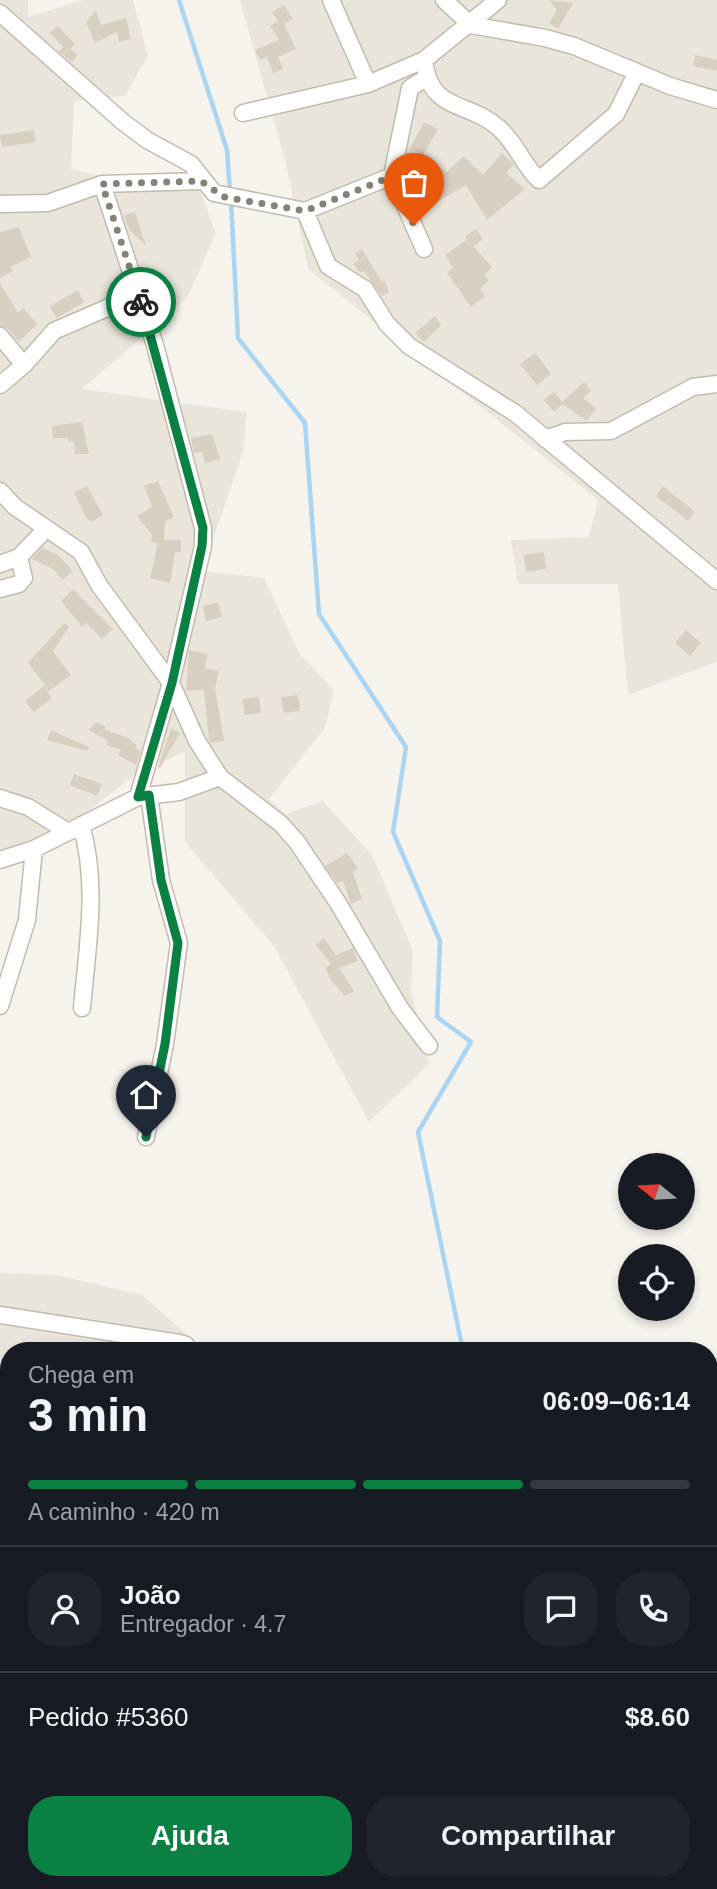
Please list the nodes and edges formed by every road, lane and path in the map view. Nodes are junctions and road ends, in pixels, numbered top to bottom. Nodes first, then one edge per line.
1 (331, 0) edge
2 (444, 0) edge
3 (498, 0) edge
4 (0, 13) edge
5 (471, 25) junction
6 (424, 60) junction
7 (637, 72) junction
8 (426, 78) junction
9 (368, 84) junction
10 (717, 100) edge
11 (243, 113) dead end
12 (393, 176) junction
13 (201, 181) junction
14 (102, 184) junction
15 (0, 204) edge
16 (305, 211) junction
17 (424, 249) dead end
18 (139, 294) junction
19 (0, 336) edge
20 (24, 365) junction
21 (717, 384) edge
22 (0, 385) edge
23 (545, 439) junction
24 (0, 491) edge
25 (45, 530) junction
26 (19, 557) junction
27 (0, 564) edge
28 (714, 575) edge
29 (0, 589) edge
30 (172, 683) junction
31 (220, 777) junction
32 (143, 796) junction
33 (0, 798) edge
34 (74, 828) junction
35 (34, 849) junction
36 (0, 860) edge
37 (0, 1006) edge
38 (82, 1008) dead end
39 (429, 1046) dead end
40 (146, 1137) dead end
41 (0, 1315) edge
42 (172, 1342) edge

1 - 9 street
2 - 5 street
3 - 5 street
4 - 13 street
5 - 6 street
5 - 7 street
6 - 8 street
6 - 9 street
7 - 8 street
7 - 10 street
8 - 12 street
9 - 11 street
12 - 16 street
12 - 17 street
13 - 14 street
13 - 16 street
14 - 15 street
14 - 18 street
16 - 23 street
18 - 20 street
18 - 30 street
19 - 20 street
20 - 22 street
21 - 23 street
23 - 28 street
24 - 25 street
25 - 26 street
25 - 30 street
26 - 27 street
26 - 29 street
30 - 31 street
30 - 32 street
31 - 32 street
31 - 39 street
32 - 34 street
32 - 40 street
33 - 34 street
34 - 35 street
34 - 38 street
35 - 36 street
35 - 37 street
41 - 42 street

